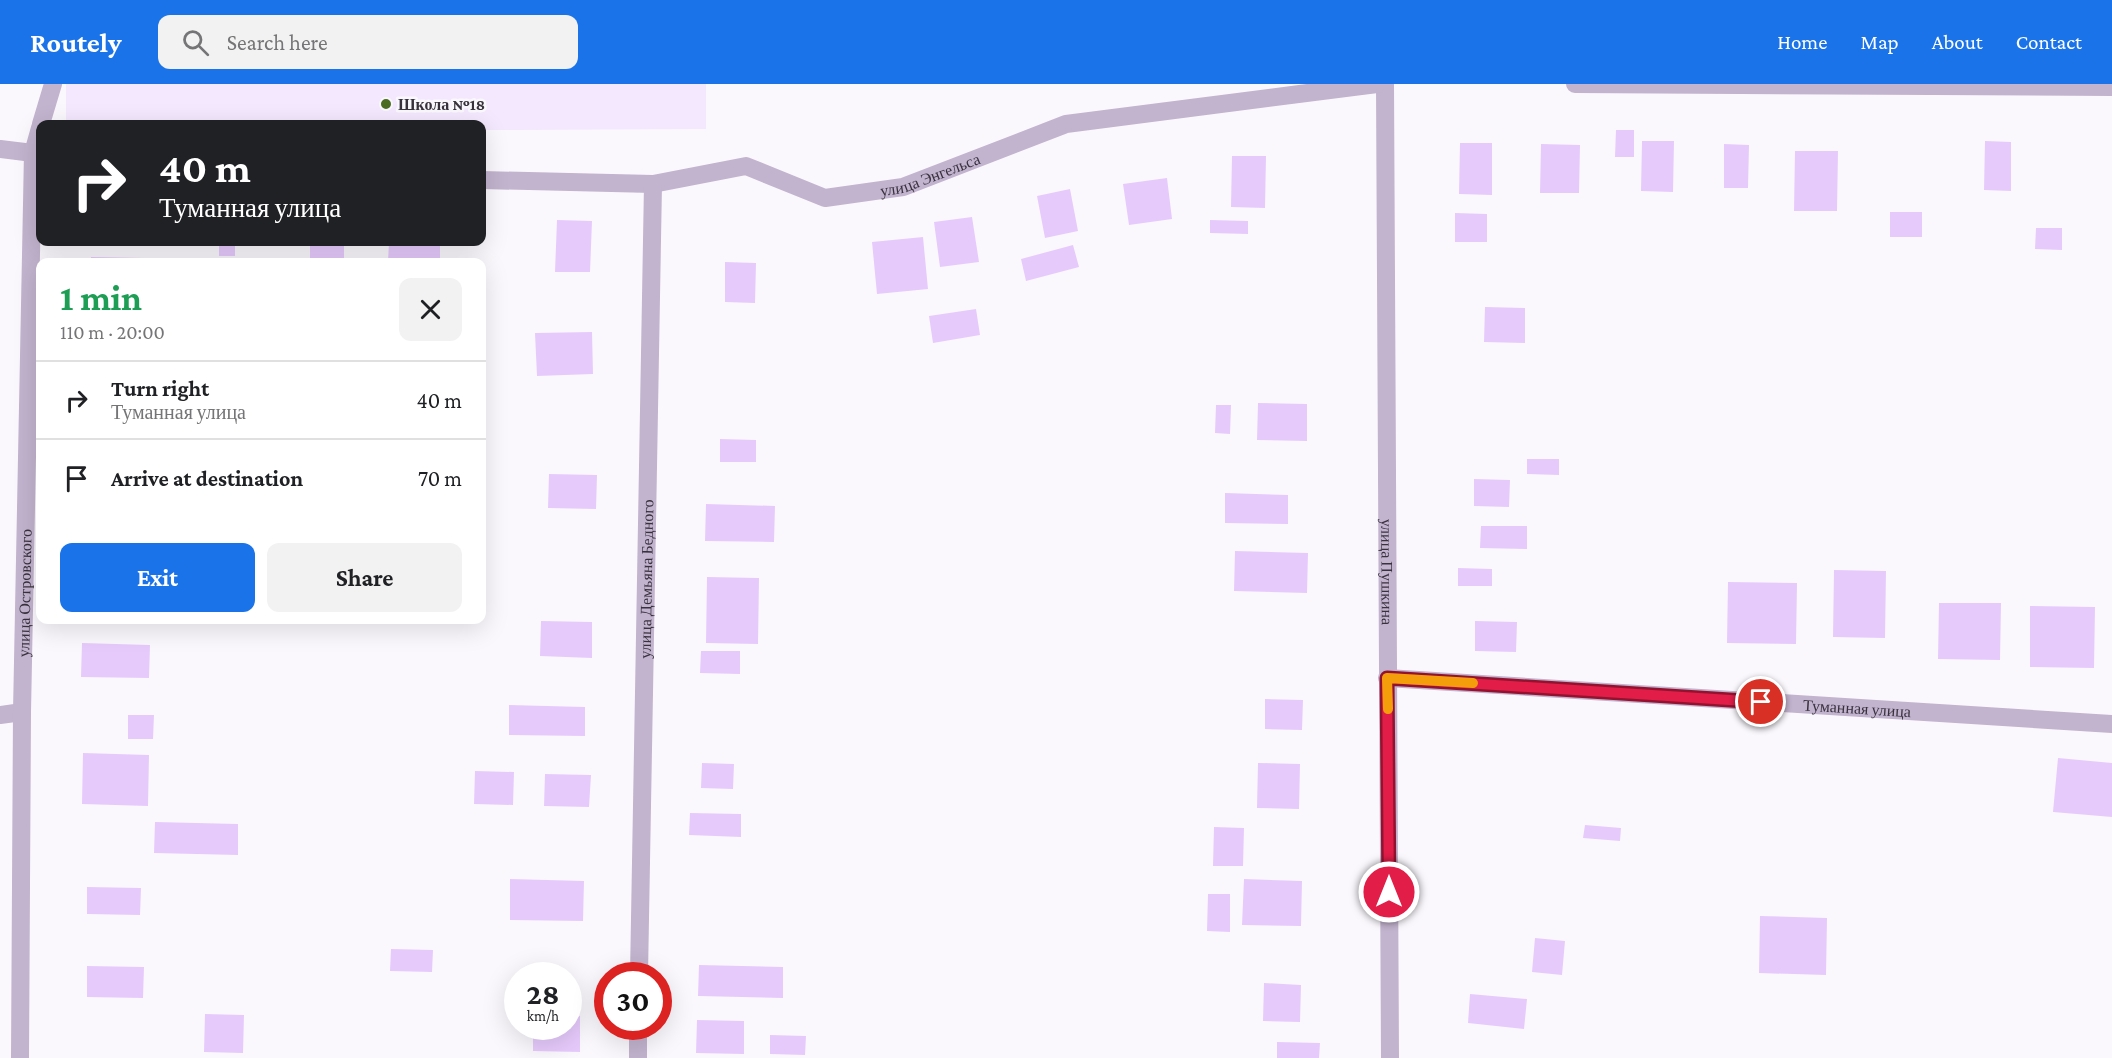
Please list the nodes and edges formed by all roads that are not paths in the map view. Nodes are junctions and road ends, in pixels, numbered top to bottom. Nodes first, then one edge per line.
1 (53, 84) edge
2 (1377, 84) edge
3 (1385, 84) edge
4 (1575, 84) edge
5 (2112, 87) edge
6 (43, 120) edge
7 (36, 143) edge
8 (0, 148) edge
9 (33, 153) junction
10 (486, 180) edge
11 (653, 184) junction
12 (1387, 678) junction
13 (22, 712) junction
14 (0, 715) edge
15 (2112, 724) edge
16 (639, 962) edge
17 (638, 1040) edge
18 (20, 1058) edge
19 (638, 1058) edge
20 (1390, 1058) edge

1 - 6 street, улица Островского
2 - 11 street, улица Энгельса
3 - 12 street, улица Пушкина
4 - 5 street
7 - 9 street, улица Островского
8 - 9 street
9 - 13 street, улица Островского
10 - 11 street, улица Энгельса
11 - 16 street, улица Демьяна Бедного
12 - 15 street, Туманная улица
12 - 20 street, улица Пушкина
13 - 14 street
13 - 18 street, улица Островского
17 - 19 street

